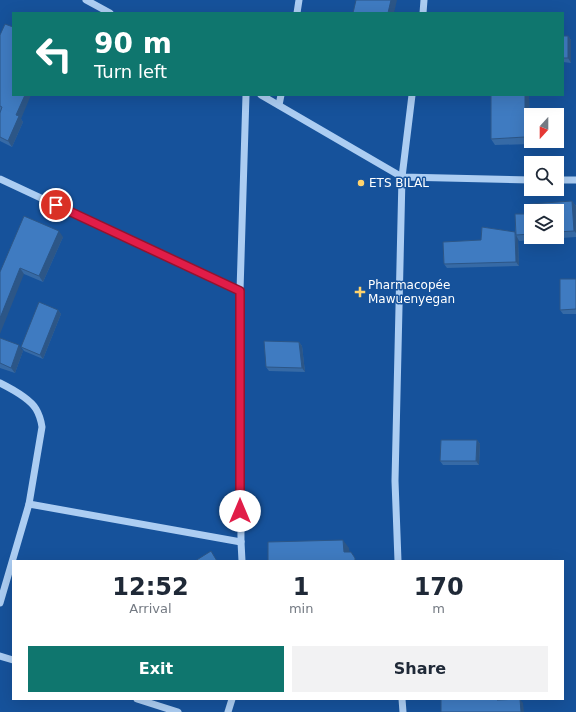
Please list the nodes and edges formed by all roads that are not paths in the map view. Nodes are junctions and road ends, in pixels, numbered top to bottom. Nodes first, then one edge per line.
1 (86, 0) edge
2 (299, 0) edge
3 (424, 0) edge
4 (108, 12) edge
5 (297, 12) edge
6 (423, 12) edge
7 (246, 96) edge
8 (263, 96) edge
9 (281, 96) edge
10 (412, 96) edge
11 (279, 105) junction
12 (402, 177) junction
13 (0, 179) edge
14 (524, 180) edge
15 (564, 180) edge
16 (576, 180) edge
17 (240, 291) junction
18 (0, 383) edge
19 (29, 504) junction
20 (241, 542) junction
21 (13, 560) edge
22 (242, 560) edge
23 (398, 560) edge
24 (12, 562) edge
25 (0, 603) edge
26 (0, 656) edge
27 (12, 660) edge
28 (140, 700) edge
29 (232, 700) edge
30 (402, 700) edge
31 (178, 712) edge
32 (228, 712) edge
33 (403, 712) edge

1 - 4 street
2 - 5 street
3 - 6 street
7 - 17 street
8 - 11 street
9 - 11 street
10 - 12 street
11 - 12 street
12 - 14 street
12 - 23 street
13 - 17 street
15 - 16 street
17 - 20 street
18 - 19 street
19 - 20 street
19 - 21 street
20 - 22 street
24 - 25 street
26 - 27 street
28 - 31 street
29 - 32 street
30 - 33 street

